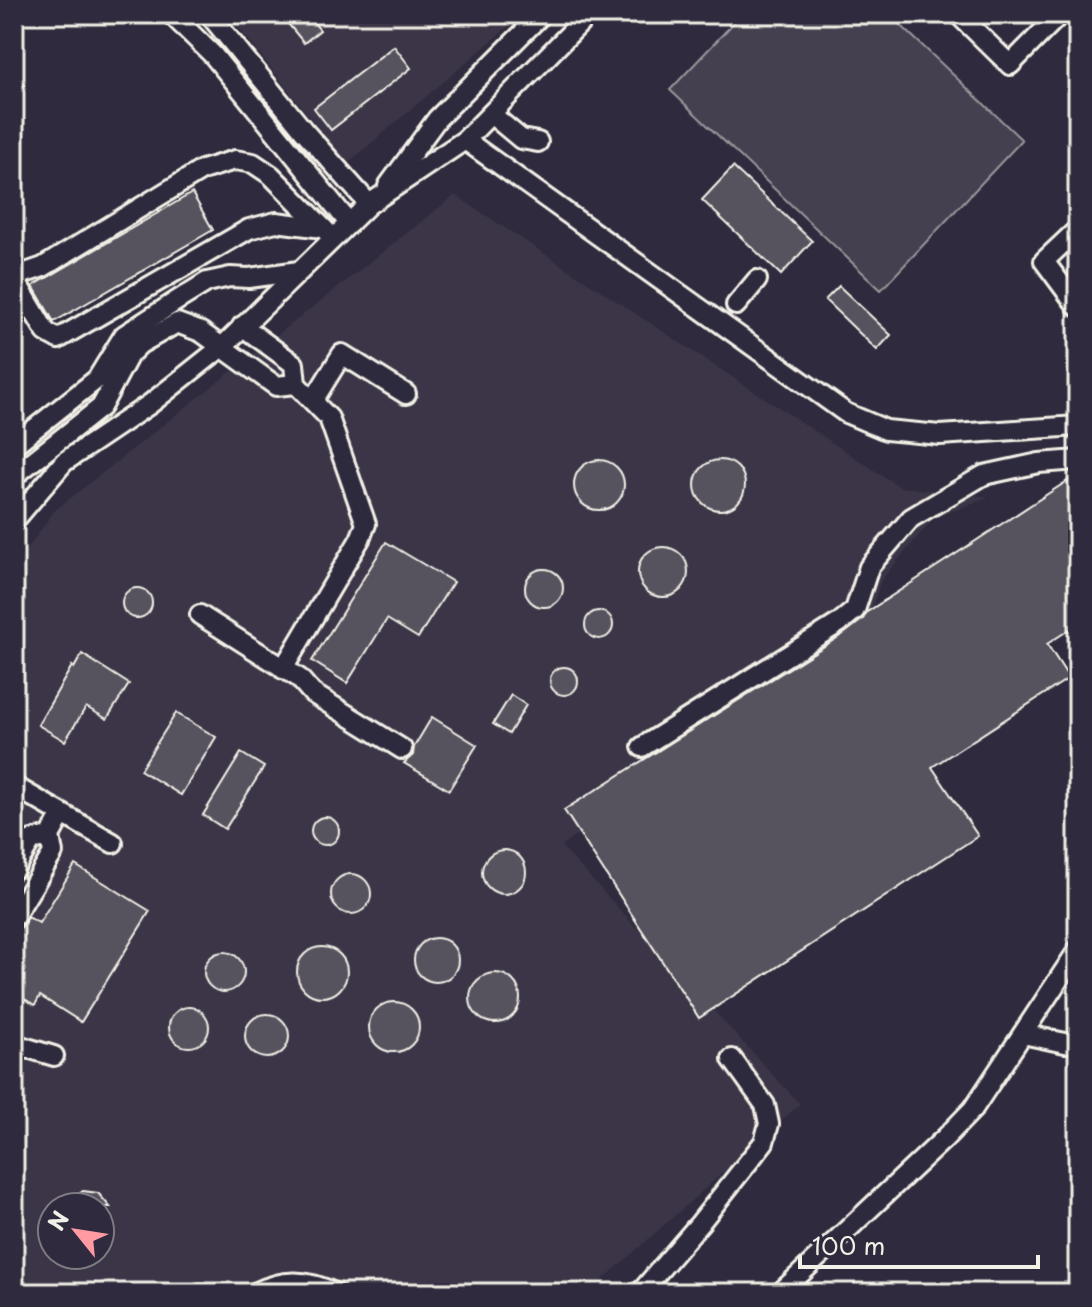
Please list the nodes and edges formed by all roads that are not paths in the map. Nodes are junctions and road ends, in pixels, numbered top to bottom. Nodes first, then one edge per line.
1 (171, 14) edge
2 (209, 14) edge
3 (542, 14) edge
4 (589, 14) edge
5 (958, 14) edge
6 (1060, 14) edge
7 (491, 114) junction
8 (465, 140) junction
9 (500, 165) junction
10 (375, 200) junction
11 (349, 223) junction
12 (1078, 229) edge
13 (328, 233) junction
14 (299, 271) junction
15 (14, 278) edge
16 (757, 280) dead end
17 (736, 305) dead end
18 (1078, 307) edge
19 (242, 326) junction
20 (223, 346) junction
21 (296, 384) junction
22 (406, 394) dead end
23 (313, 401) junction
24 (59, 410) junction
25 (1078, 426) edge
26 (73, 429) junction
27 (20, 441) edge
28 (39, 455) junction
29 (1078, 460) edge
30 (14, 476) edge
31 (14, 521) edge
32 (200, 615) dead end
33 (283, 669) junction
34 (642, 747) dead end
35 (402, 749) dead end
36 (14, 786) edge
37 (62, 814) junction
38 (50, 836) junction
39 (113, 843) dead end
40 (14, 869) edge
41 (14, 917) edge
42 (1078, 950) edge
43 (1023, 1034) junction
44 (1078, 1042) edge
45 (14, 1044) edge
46 (54, 1056) dead end
47 (732, 1059) dead end
48 (255, 1293) edge
49 (335, 1293) edge
50 (640, 1293) edge
51 (780, 1293) edge

1 - 11 street
2 - 10 street
3 - 10 street
4 - 7 street
5 - 6 street
7 - 8 street
7 - 9 street
8 - 9 street
8 - 10 street
9 - 25 street
10 - 11 street
11 - 13 street
12 - 18 street
13 - 14 street
13 - 15 street
13 - 15 street
14 - 19 street
14 - 24 street
16 - 17 street
19 - 20 street
19 - 21 street
20 - 21 street
20 - 26 street
20 - 31 street
21 - 23 street
22 - 23 street
23 - 33 street
24 - 26 street
24 - 27 street
26 - 28 street
27 - 28 street
28 - 30 street
29 - 34 street
32 - 33 street
33 - 35 street
36 - 37 street
37 - 38 street
37 - 39 street
38 - 40 street
38 - 41 street
42 - 43 street
43 - 44 street
43 - 51 street
45 - 46 street
47 - 50 street
48 - 49 street

